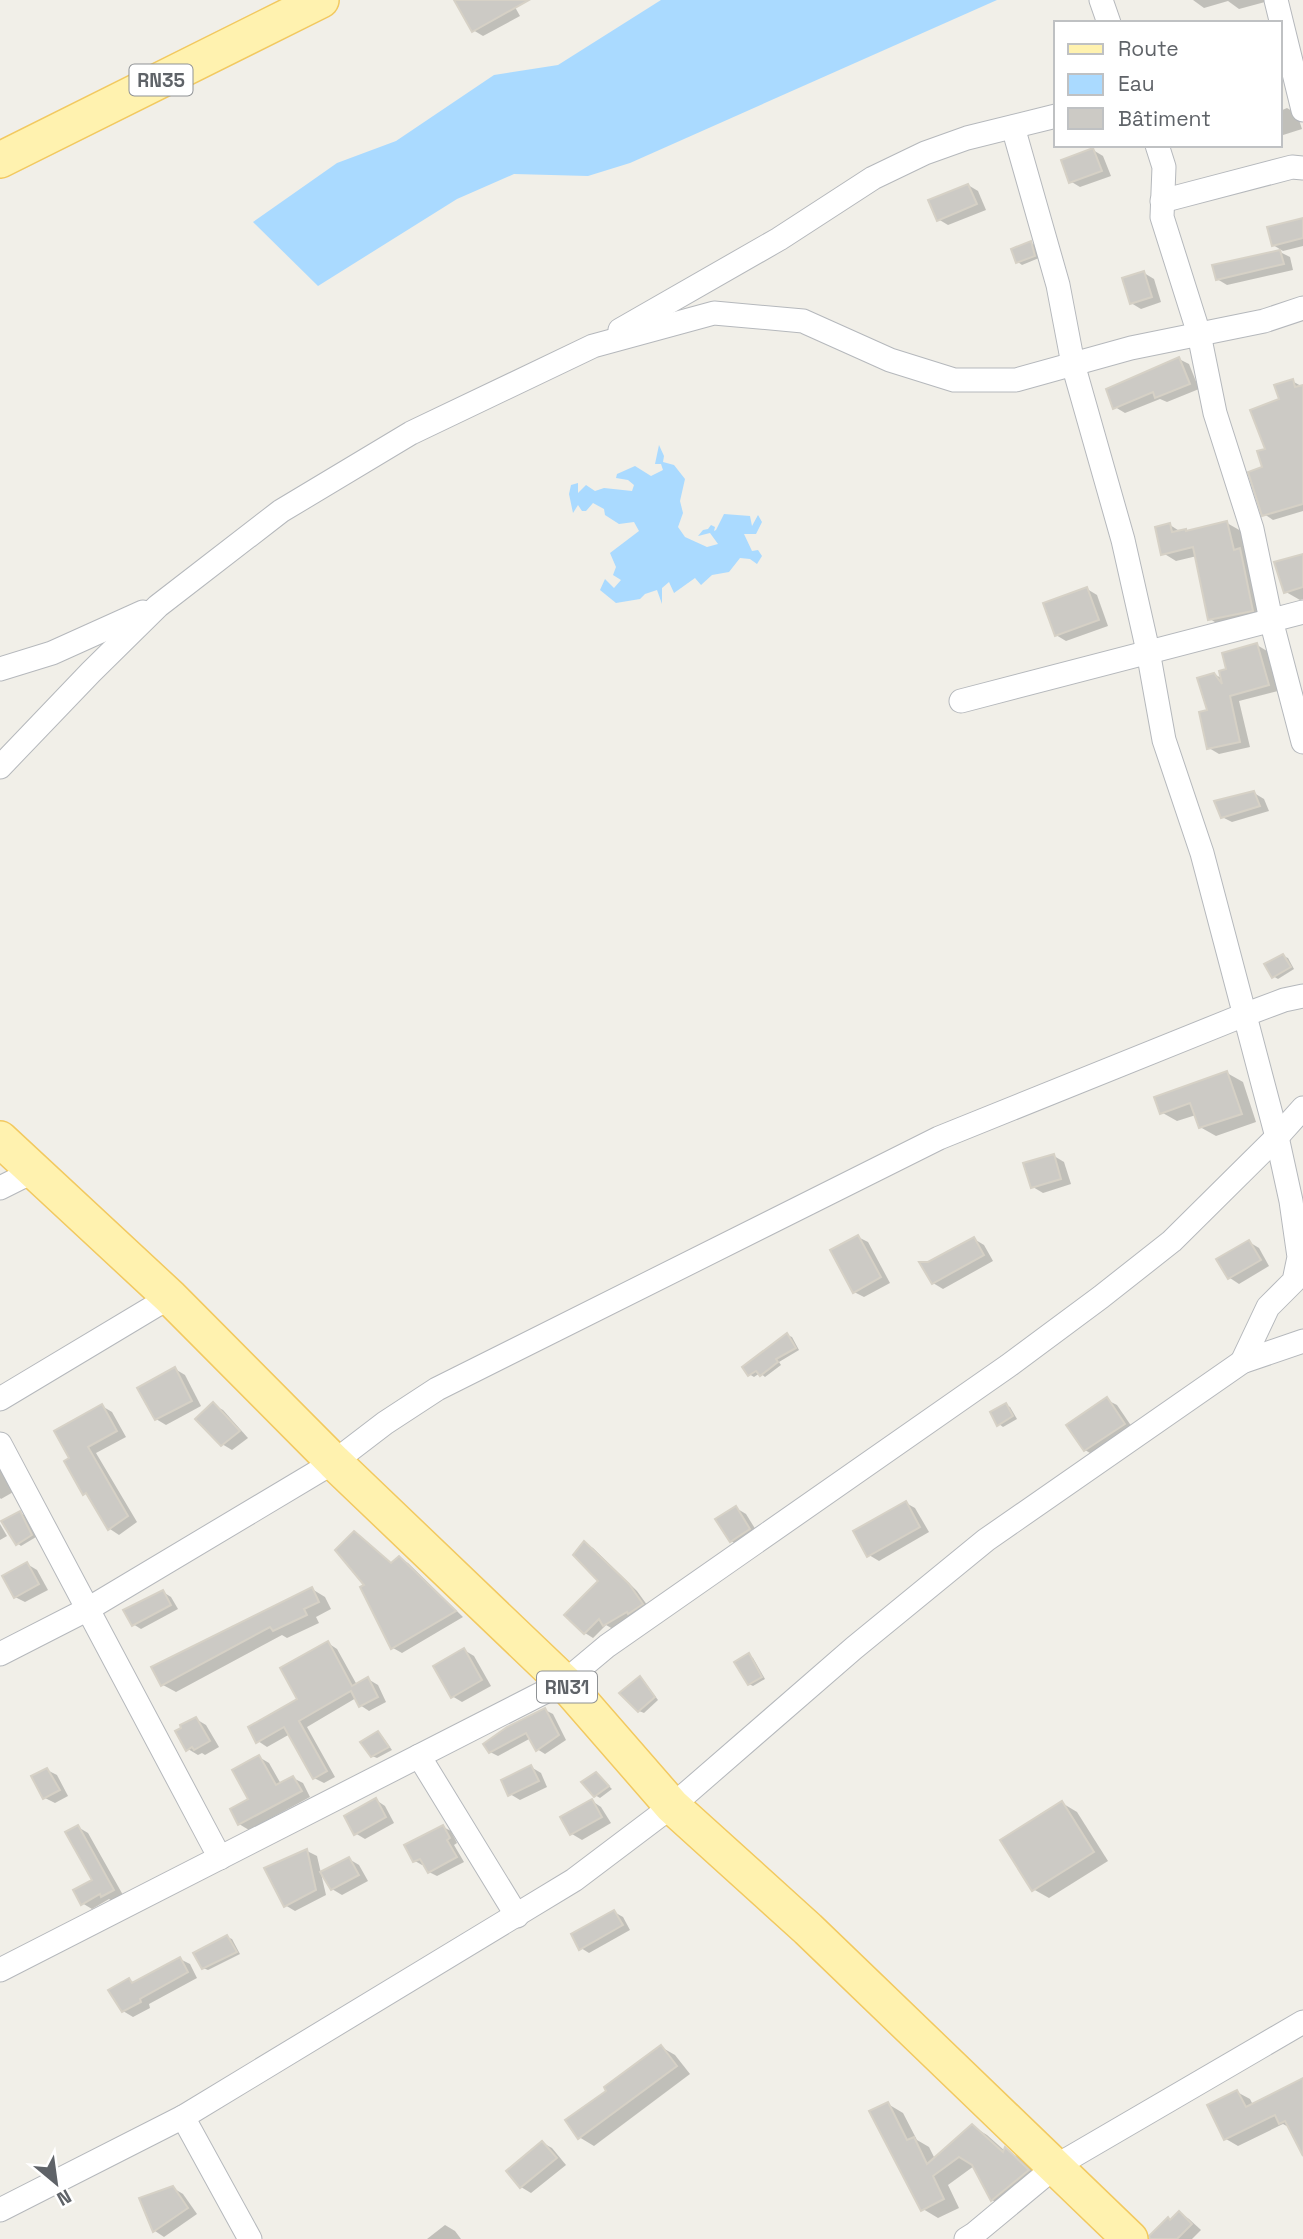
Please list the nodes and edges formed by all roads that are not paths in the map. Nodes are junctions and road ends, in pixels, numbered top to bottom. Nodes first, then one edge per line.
1 (321, 0) edge
2 (1101, 0) edge
3 (1276, 0) edge
4 (1107, 21) edge
5 (1281, 21) edge
6 (1282, 24) edge
7 (1291, 60) edge
8 (1303, 110) edge
9 (1054, 117) edge
10 (1013, 127) junction
11 (1158, 147) edge
12 (0, 160) edge
13 (1303, 168) edge
14 (1162, 201) junction
15 (1303, 308) edge
16 (1199, 334) junction
17 (593, 346) junction
18 (1073, 364) junction
19 (158, 606) junction
20 (1303, 612) edge
21 (1271, 620) junction
22 (1147, 651) junction
23 (0, 669) edge
24 (961, 701) dead end
25 (1303, 742) edge
26 (0, 767) edge
27 (1303, 996) edge
28 (1244, 1015) junction
29 (1303, 1108) edge
30 (1278, 1137) junction
31 (0, 1139) edge
32 (34, 1171) junction
33 (0, 1188) edge
34 (170, 1297) junction
35 (1303, 1341) edge
36 (1242, 1362) junction
37 (0, 1399) edge
38 (0, 1444) edge
39 (334, 1462) junction
40 (88, 1609) junction
41 (0, 1654) edge
42 (564, 1682) junction
43 (419, 1756) junction
44 (672, 1806) junction
45 (220, 1858) junction
46 (517, 1916) junction
47 (0, 1970) edge
48 (1303, 2022) edge
49 (183, 2117) junction
50 (1056, 2166) junction
51 (0, 2210) edge
52 (250, 2239) edge
53 (966, 2239) edge
54 (1130, 2239) edge

1 - 12 main road, RN35
2 - 4 street
3 - 5 street
6 - 7 street
7 - 8 street
9 - 10 street
10 - 17 street
10 - 18 street
11 - 14 street
13 - 14 street
14 - 16 street
15 - 16 street
16 - 18 street
16 - 21 street
17 - 18 street
17 - 19 street
18 - 22 street
19 - 23 street
19 - 26 street
20 - 21 street
21 - 22 street
21 - 25 street
22 - 24 street
22 - 28 street
27 - 28 street
28 - 30 street
28 - 39 street
29 - 30 street
30 - 36 street
30 - 42 street
31 - 32 main road, RN31
32 - 33 street
32 - 34 main road, RN31
34 - 37 street
34 - 39 main road, RN31
35 - 36 street
36 - 44 street
38 - 40 street
39 - 40 street
39 - 42 main road, RN31
40 - 41 street
40 - 45 street
42 - 43 street
42 - 44 main road, RN31
43 - 45 street
43 - 46 street
44 - 46 street
44 - 50 main road, RN31
45 - 47 street
46 - 49 street
48 - 50 street
49 - 51 street
49 - 52 street
50 - 53 street
50 - 54 main road, RN31

